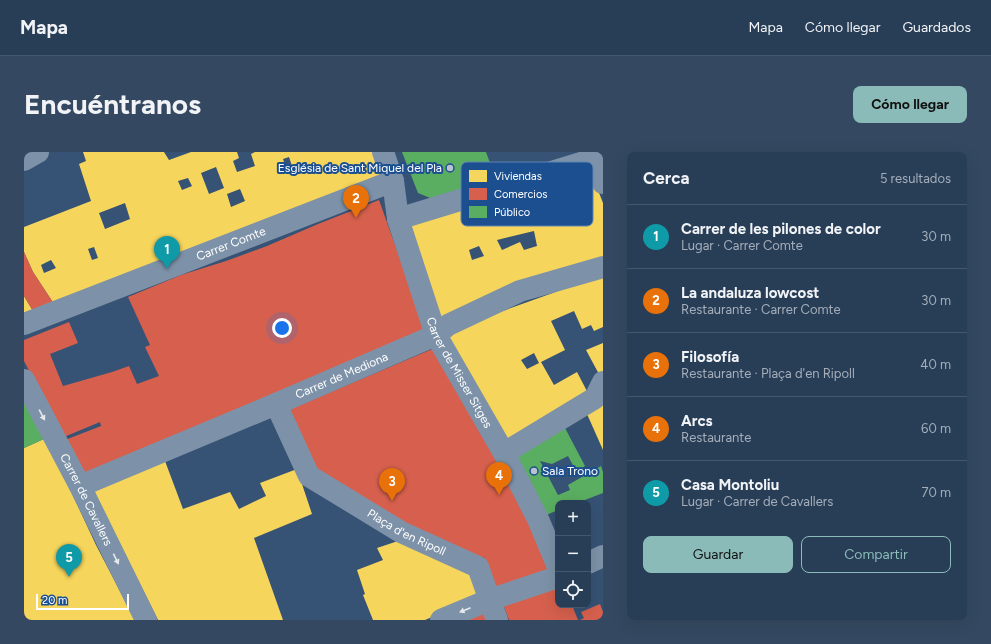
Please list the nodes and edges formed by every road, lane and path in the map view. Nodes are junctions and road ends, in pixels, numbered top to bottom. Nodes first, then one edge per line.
1 (38, 152) edge
2 (383, 152) edge
3 (593, 156) edge
4 (24, 160) edge
5 (574, 162) edge
6 (393, 181) junction
7 (603, 183) edge
8 (461, 199) edge
9 (398, 219) junction
10 (603, 266) edge
11 (24, 324) edge
12 (436, 335) junction
13 (24, 380) edge
14 (603, 382) edge
15 (276, 404) junction
16 (504, 453) junction
17 (80, 486) junction
18 (603, 556) edge
19 (591, 562) edge
20 (555, 572) edge
21 (555, 574) edge
22 (489, 600) junction
23 (146, 620) edge
24 (442, 620) edge
25 (497, 620) edge

1 - 4 street
2 - 6 street, Carrer de Misser Sitges
3 - 5 street
3 - 7 street
6 - 9 street, Carrer de Misser Sitges
6 - 11 street, Carrer Comte
8 - 9 street
9 - 12 street, Carrer de Misser Sitges
10 - 12 street, Carrer de Mediona
12 - 15 street, Carrer de Mediona
12 - 16 street, Carrer de Misser Sitges
13 -> 17 street, Carrer de Cavallers
14 - 16 street
15 - 17 street, Carrer de Mediona
15 - 22 street, Plaça d'en Ripoll
16 - 20 street, Carrer de Misser Sitges
17 -> 23 street, Carrer de Cavallers
18 - 19 street
21 - 22 street
22 -> 24 street
22 - 25 street, Plaça d'en Ripoll

